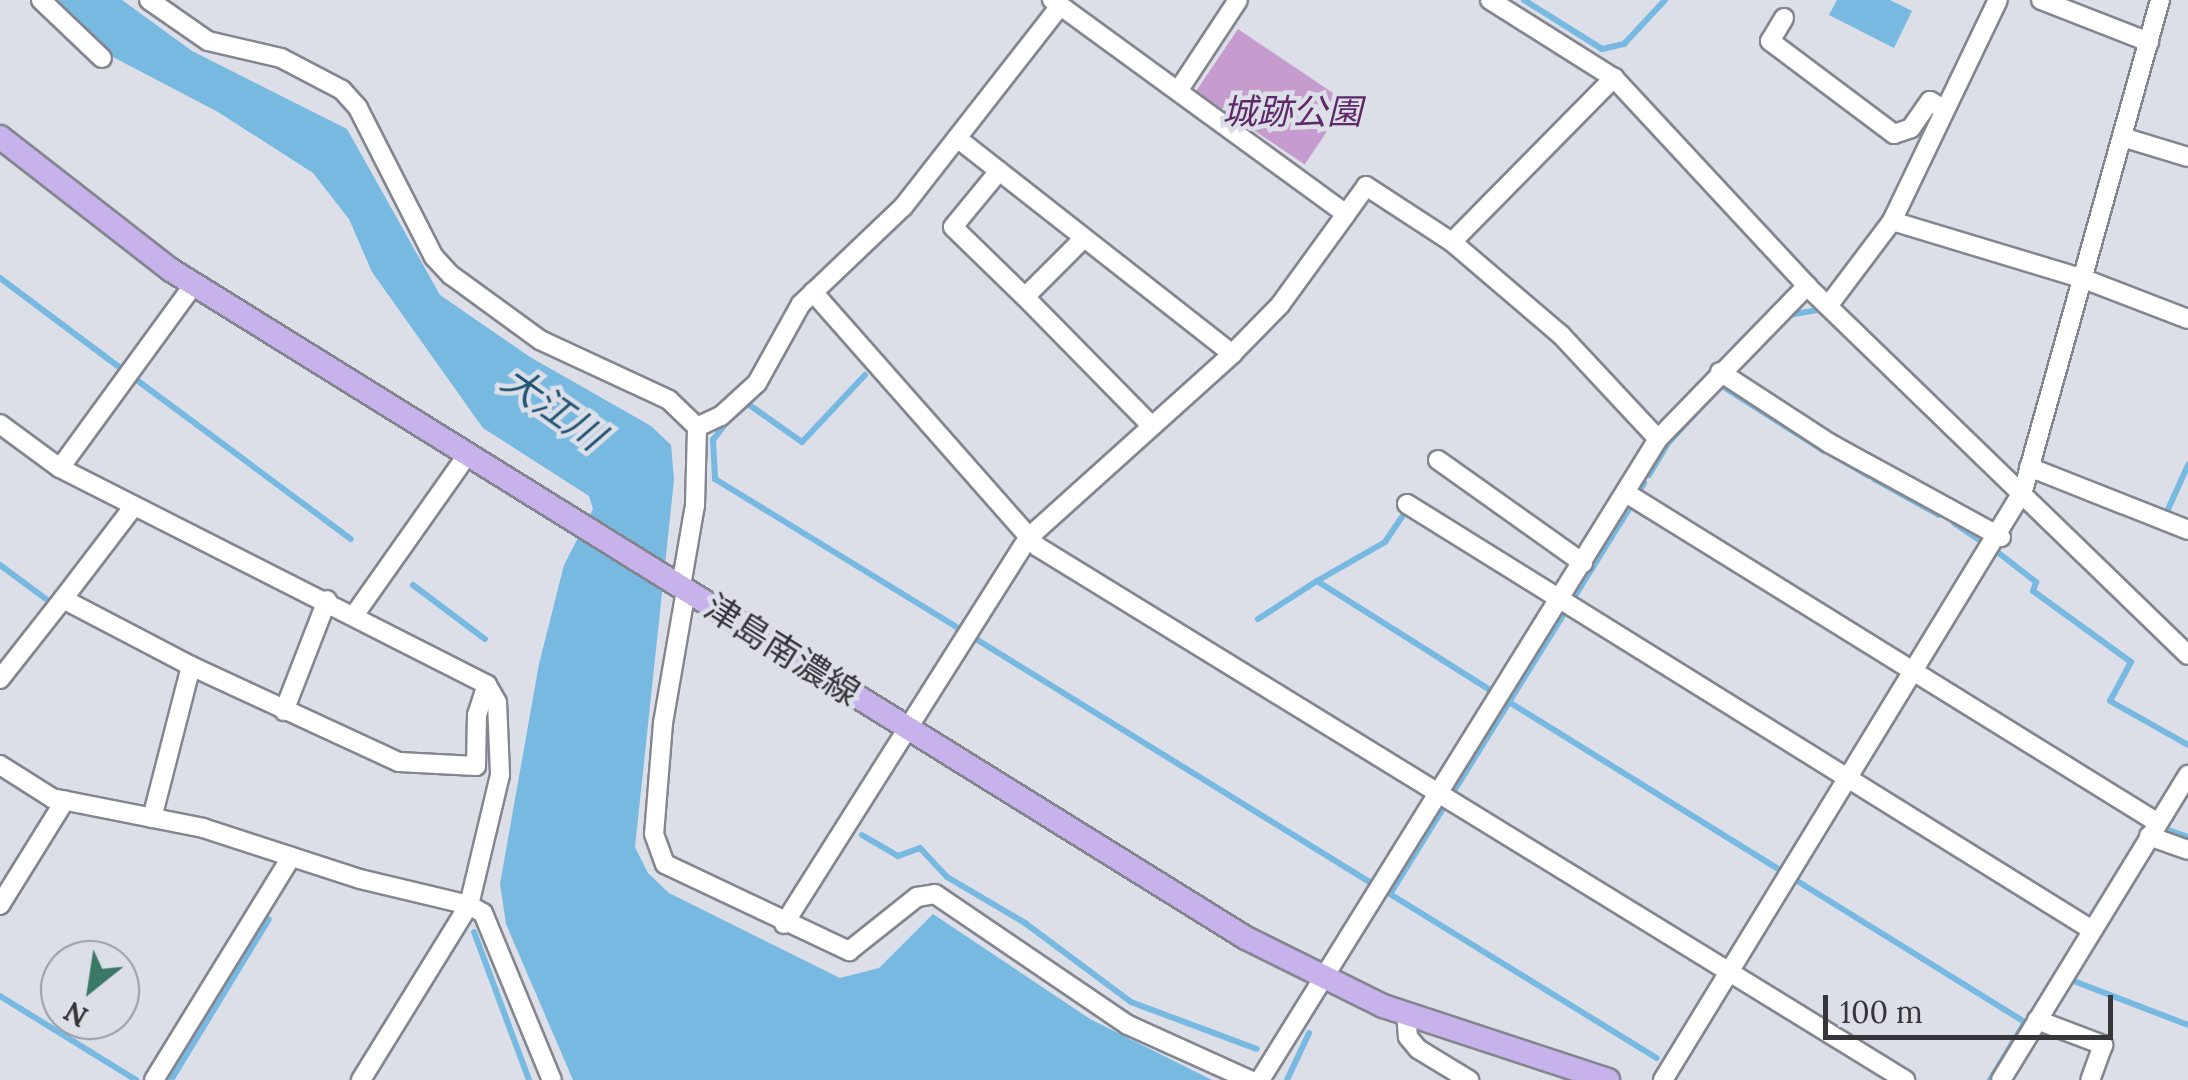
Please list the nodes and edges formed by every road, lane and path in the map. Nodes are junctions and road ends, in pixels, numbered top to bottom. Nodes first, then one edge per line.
1 (40, 0) edge
2 (149, 0) edge
3 (1238, 0) edge
4 (1490, 0) edge
5 (1998, 0) edge
6 (2041, 0) edge
7 (2160, 0) edge
8 (1056, 3) edge
9 (1784, 18) dead end
10 (2148, 42) junction
11 (102, 58) dead end
12 (1614, 78) junction
13 (1180, 88) junction
14 (1945, 110) junction
15 (0, 137) edge
16 (2122, 137) junction
17 (957, 138) junction
18 (2188, 158) edge
19 (999, 170) junction
20 (1346, 214) junction
21 (1892, 220) junction
22 (1084, 238) junction
23 (1452, 242) junction
24 (2084, 278) junction
25 (194, 284) junction
26 (1806, 286) junction
27 (813, 292) junction
28 (1025, 297) junction
29 (1828, 306) junction
30 (2188, 319) edge
31 (1232, 354) junction
32 (1720, 372) junction
33 (0, 424) edge
34 (1151, 425) junction
35 (697, 427) junction
36 (1658, 439) junction
37 (468, 455) junction
38 (1438, 460) dead end
39 (2028, 467) junction
40 (60, 468) junction
41 (2023, 491) junction
42 (1626, 493) junction
43 (1407, 504) dead end
44 (134, 506) junction
45 (2188, 530) edge
46 (2000, 537) junction
47 (1028, 538) junction
48 (1582, 564) junction
49 (680, 586) junction
50 (63, 599) junction
51 (327, 600) junction
52 (1560, 600) junction
53 (355, 614) junction
54 (2188, 655) edge
55 (190, 666) junction
56 (1912, 670) junction
57 (0, 679) edge
58 (486, 685) junction
59 (284, 711) junction
60 (910, 730) junction
61 (0, 766) edge
62 (2188, 775) edge
63 (1847, 778) junction
64 (1441, 792) junction
65 (65, 800) junction
66 (152, 818) junction
67 (2154, 829) junction
68 (2188, 850) edge
69 (291, 857) junction
70 (0, 905) edge
71 (469, 905) junction
72 (784, 924) junction
73 (2092, 930) junction
74 (1729, 972) junction
75 (1319, 980) junction
76 (1406, 1014) junction
77 (2037, 1020) junction
78 (154, 1080) edge
79 (361, 1080) edge
80 (552, 1080) edge
81 (1250, 1080) edge
82 (1260, 1080) edge
83 (1469, 1080) edge
84 (1608, 1080) edge
85 (1663, 1080) edge
86 (1905, 1080) edge
87 (2001, 1080) edge
88 (2090, 1080) edge

1 - 11 street
2 - 35 street
3 - 13 street
4 - 12 street
5 - 14 street
6 - 10 street
7 - 10 street
8 - 13 street
8 - 17 street
9 - 14 street
10 - 16 street
12 - 23 street
12 - 26 street
13 - 20 street
14 - 21 street
15 - 25 main road, 津島南濃線
16 - 18 street
16 - 24 street
17 - 19 street
17 - 27 street
19 - 22 street
19 - 28 street
20 - 23 street
20 - 31 street
21 - 24 street
21 - 29 street
22 - 28 street
22 - 31 street
23 - 36 street
24 - 30 street
24 - 39 street
25 - 37 main road, 津島南濃線
25 - 40 street
26 - 29 street
26 - 32 street
27 - 35 street
27 - 47 street
28 - 34 street
29 - 41 street
31 - 34 street
32 - 36 street
32 - 46 street
33 - 40 street
34 - 47 street
35 - 49 street
36 - 42 street
37 - 49 main road, 津島南濃線
37 - 53 street
38 - 48 street
39 - 41 street
39 - 45 street
40 - 44 street
41 - 46 street
41 - 54 street
42 - 48 street
42 - 56 street
43 - 52 street
44 - 50 street
44 - 51 street
46 - 56 street
47 - 60 street
47 - 64 street
48 - 52 street
49 - 60 main road, 津島南濃線
49 - 72 street
50 - 55 street
50 - 57 street
51 - 53 street
51 - 59 street
52 - 63 street
52 - 64 street
53 - 58 street
55 - 59 street
55 - 66 street
56 - 63 street
56 - 67 street
58 - 59 street
58 - 71 street
60 - 72 street
60 - 75 main road, 津島南濃線
61 - 65 street
62 - 67 street
63 - 73 street
63 - 74 street
64 - 74 street
64 - 75 street
65 - 66 street
65 - 70 street
66 - 69 street
67 - 68 street
67 - 73 street
69 - 71 street
69 - 78 street
71 - 79 street
71 - 80 street
72 - 81 street
73 - 77 street
74 - 85 street
74 - 86 street
75 - 76 main road, 津島南濃線
75 - 82 street
76 - 83 street
76 - 84 main road, 津島南濃線
77 - 87 street
77 - 88 street

